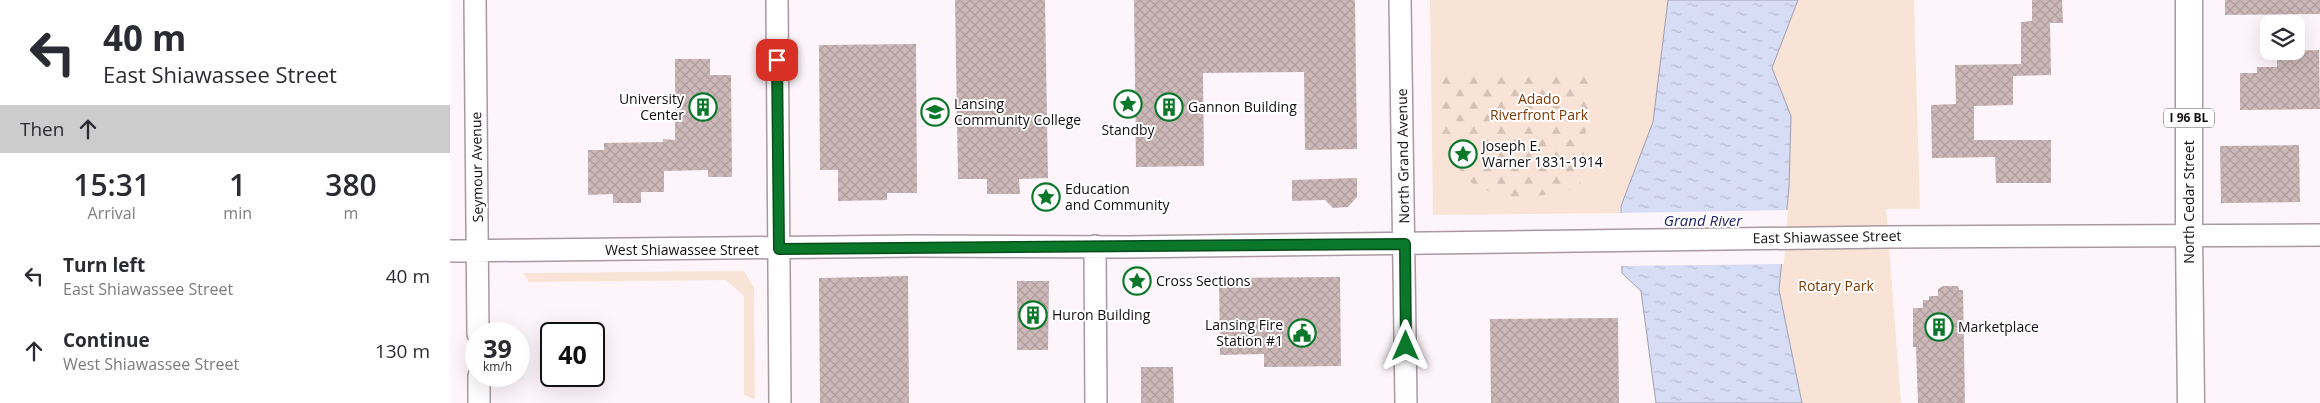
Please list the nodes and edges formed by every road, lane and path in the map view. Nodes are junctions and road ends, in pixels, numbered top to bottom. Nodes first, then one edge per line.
1 (474, 0) edge
2 (777, 0) edge
3 (1400, 0) edge
4 (2189, 0) edge
5 (2188, 235) junction
6 (2320, 235) edge
7 (1405, 244) junction
8 (1094, 246) junction
9 (779, 249) junction
10 (450, 251) edge
11 (477, 251) junction
12 (478, 322) edge
13 (479, 387) edge
14 (479, 403) edge
15 (780, 403) edge
16 (1096, 403) edge
17 (1406, 403) edge
18 (2191, 403) edge

1 - 11 street, Seymour Avenue
2 - 9 street
3 - 7 street, North Grand Avenue
4 - 5 main road, North Cedar Street / I 96 BL
5 - 6 street, East Shiawassee Street
5 - 7 street, East Shiawassee Street
5 - 18 main road, North Cedar Street / I 96 BL
7 - 8 street, East Shiawassee Street
7 - 17 street, North Grand Avenue
8 - 9 street, West Shiawassee Street
8 - 16 street
9 - 11 street, West Shiawassee Street
9 - 15 street
10 - 11 street, West Shiawassee Street
11 - 12 street, Seymour Avenue
13 - 14 street

